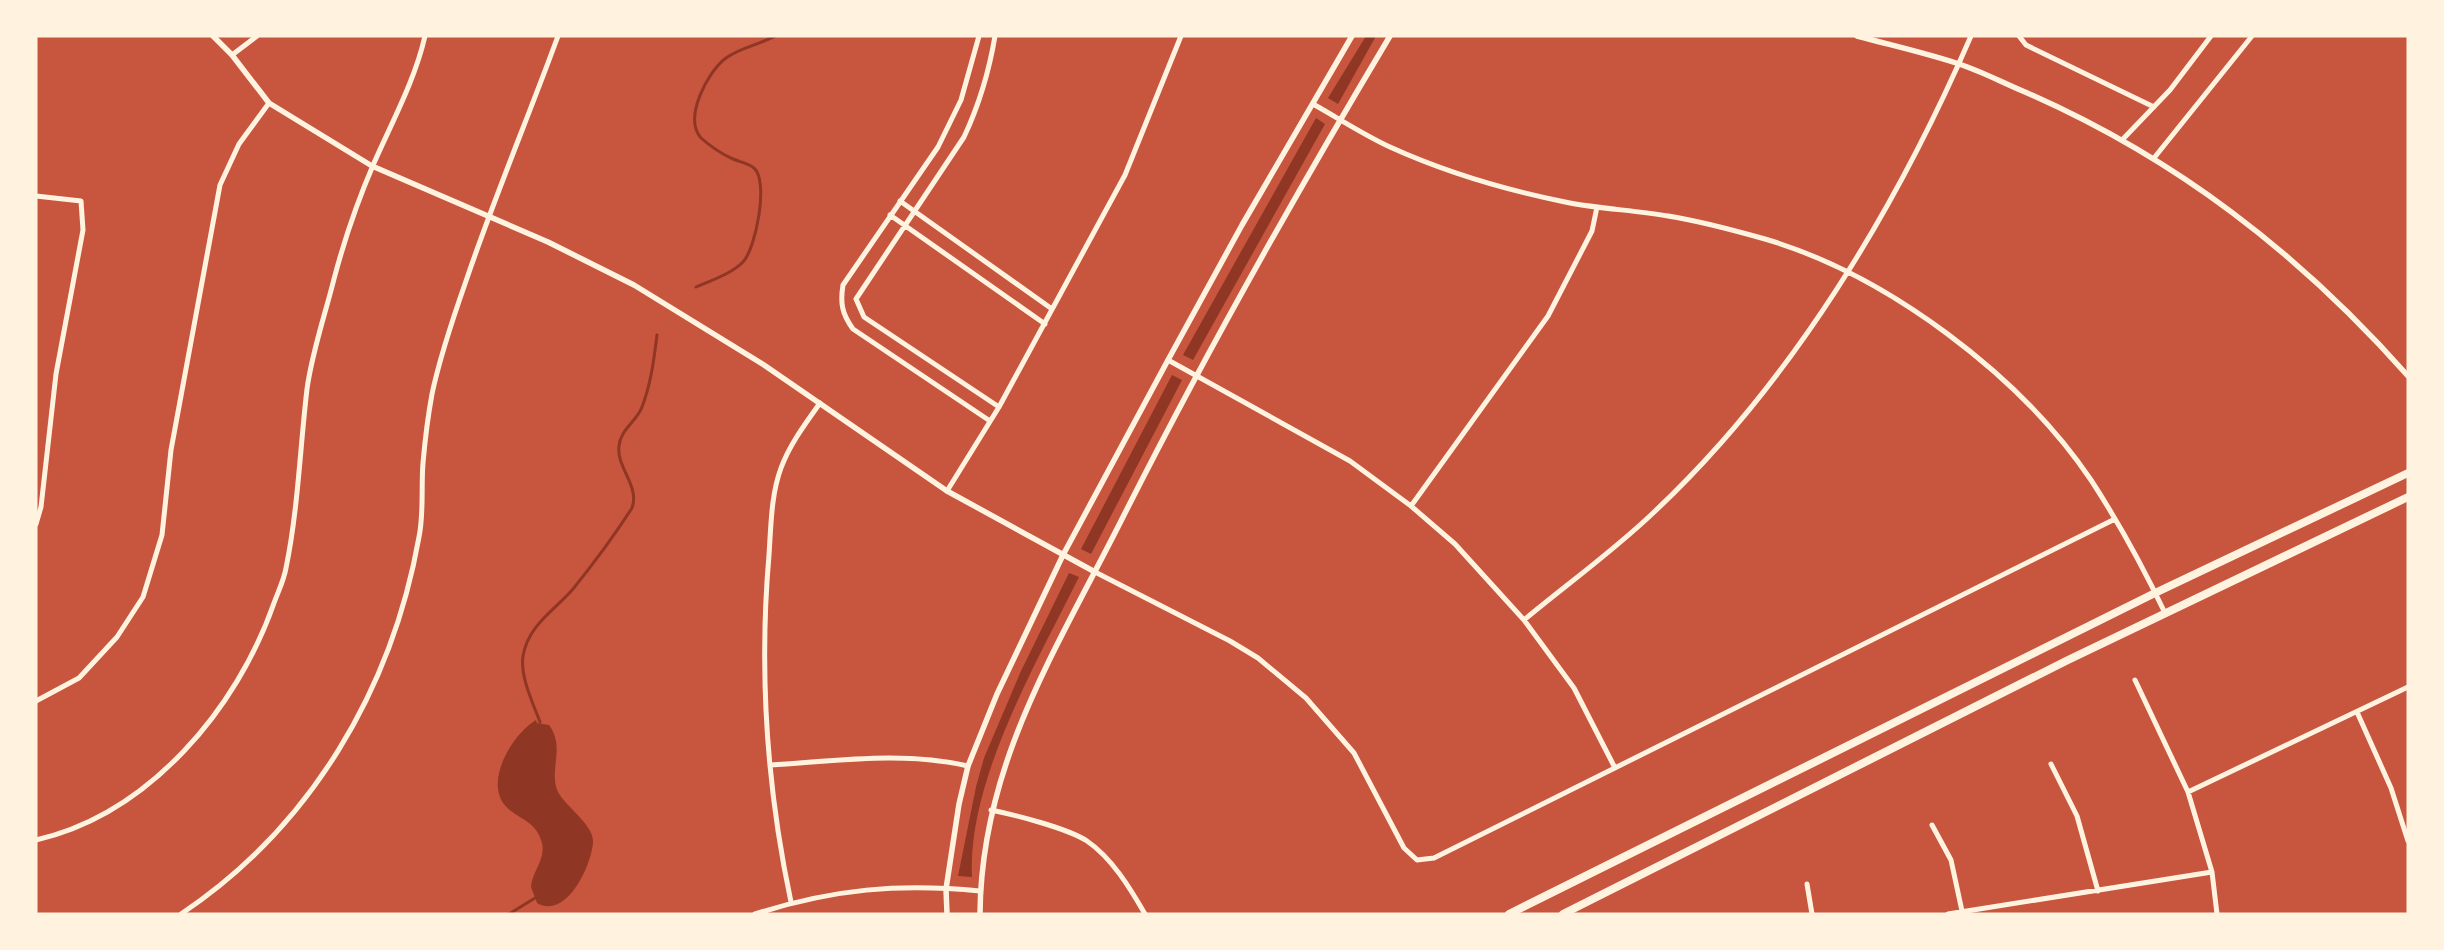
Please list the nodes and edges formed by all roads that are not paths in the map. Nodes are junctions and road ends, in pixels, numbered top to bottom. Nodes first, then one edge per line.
1 (213, 36) edge
2 (257, 36) edge
3 (425, 36) edge
4 (558, 36) edge
5 (979, 36) edge
6 (995, 36) edge
7 (1181, 36) edge
8 (1352, 36) edge
9 (1390, 36) edge
10 (1856, 36) edge
11 (1971, 36) edge
12 (2019, 36) edge
13 (2210, 36) edge
14 (2252, 36) edge
15 (232, 55) junction
16 (1959, 64) junction
17 (269, 102) junction
18 (1313, 104) junction
19 (2154, 107) junction
20 (1340, 119) junction
21 (2123, 139) junction
22 (2154, 158) junction
23 (372, 166) junction
24 (36, 196) edge
25 (900, 201) junction
26 (1597, 208) junction
27 (914, 212) junction
28 (489, 215) junction
29 (890, 215) junction
30 (904, 226) junction
31 (1848, 272) junction
32 (1052, 309) junction
33 (1045, 324) junction
34 (1168, 360) junction
35 (1197, 376) junction
36 (2408, 376) edge
37 (820, 403) junction
38 (999, 406) junction
39 (990, 421) junction
40 (2408, 473) edge
41 (947, 491) junction
42 (2408, 497) edge
43 (1411, 506) junction
44 (2115, 519) junction
45 (36, 524) edge
46 (1063, 555) junction
47 (1095, 572) junction
48 (2155, 593) junction
49 (2165, 613) junction
50 (1524, 620) junction
51 (2135, 680) dead end
52 (2408, 687) edge
53 (36, 701) edge
54 (2357, 712) junction
55 (2051, 764) dead end
56 (771, 766) junction
57 (968, 766) junction
58 (1615, 768) junction
59 (2188, 792) junction
60 (991, 810) junction
61 (1932, 824) dead end
62 (36, 840) edge
63 (2408, 841) edge
64 (2212, 872) junction
65 (1807, 884) dead end
66 (946, 888) junction
67 (980, 891) junction
68 (2098, 892) junction
69 (791, 902) junction
70 (1962, 911) junction
71 (181, 914) edge
72 (755, 914) edge
73 (947, 914) edge
74 (980, 914) edge
75 (1145, 914) edge
76 (1509, 914) edge
77 (1563, 914) edge
78 (1812, 914) edge
79 (1948, 914) edge
80 (2217, 914) edge

1 - 15 street
2 - 15 street
3 - 23 street
4 - 28 street
5 - 25 street
6 - 27 street
7 - 32 street
8 - 18 street
9 - 20 street
10 - 16 street
11 - 16 street
12 - 19 street
13 - 19 street
14 - 22 street
15 - 17 street
16 - 21 street
16 - 31 street
17 - 23 street
17 - 53 street
18 - 20 street
18 - 34 street
19 - 21 street
20 - 26 street
20 - 35 street
21 - 22 street
22 - 36 street
23 - 28 street
23 - 62 street
24 - 45 street
25 - 27 street
25 - 29 street
26 - 31 street
26 - 43 street
27 - 30 street
27 - 32 street
28 - 37 street
28 - 71 street
29 - 30 street
29 - 39 street
30 - 33 street
30 - 38 street
31 - 44 street
31 - 50 street
32 - 33 street
33 - 38 street
34 - 35 street
34 - 46 street
35 - 43 street
35 - 47 street
37 - 41 street
37 - 56 street
38 - 39 street
39 - 41 street
40 - 48 main road
41 - 46 street
42 - 49 main road
43 - 50 street
44 - 48 street
44 - 58 street
46 - 47 street
46 - 57 street
47 - 58 street
47 - 60 street
48 - 49 street
48 - 76 main road
49 - 77 main road
50 - 58 street
51 - 59 street
52 - 54 street
54 - 59 street
54 - 63 street
55 - 68 street
56 - 57 street
56 - 69 street
57 - 66 street
59 - 64 street
60 - 67 street
60 - 75 street
61 - 70 street
64 - 68 street
64 - 80 street
65 - 78 street
66 - 67 street
66 - 69 street
66 - 73 street
67 - 74 street
68 - 70 street
69 - 72 street
70 - 79 street

